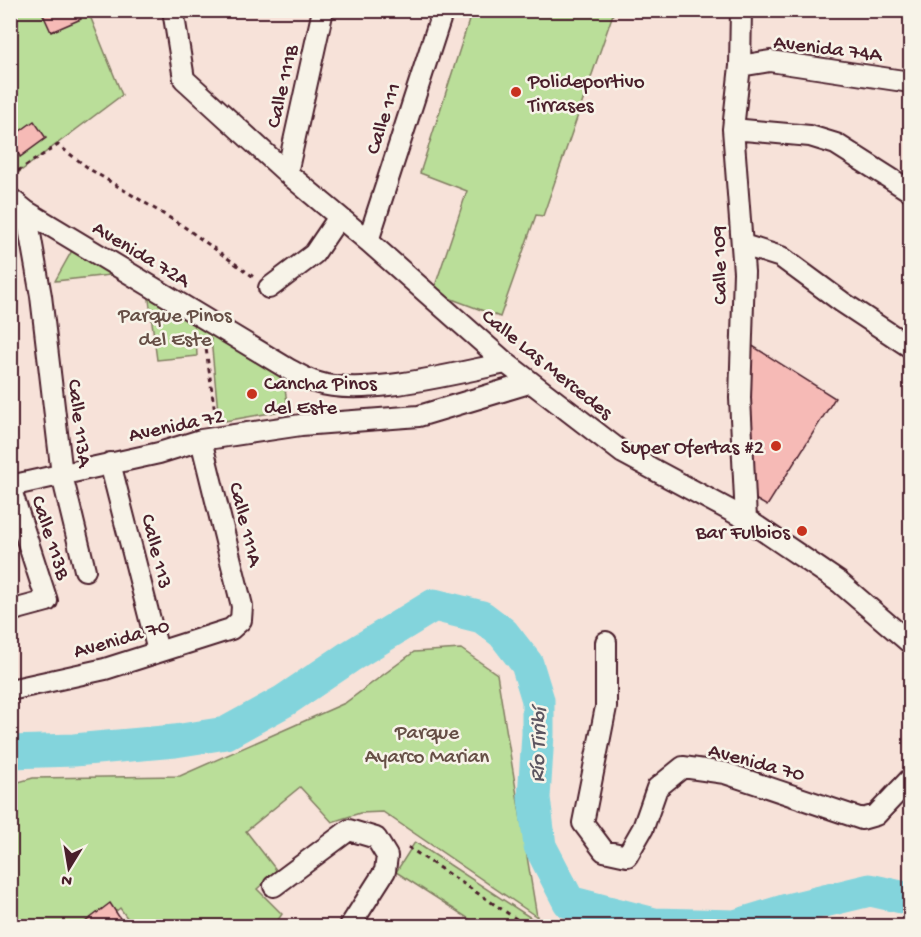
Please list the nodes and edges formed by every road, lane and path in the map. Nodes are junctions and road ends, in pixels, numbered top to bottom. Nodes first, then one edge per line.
1 (173, 10) edge
2 (323, 10) edge
3 (443, 10) edge
4 (741, 10) edge
5 (740, 66) junction
6 (910, 82) edge
7 (733, 129) junction
8 (287, 173) junction
9 (10, 176) edge
10 (910, 191) edge
11 (18, 205) edge
12 (339, 217) junction
13 (368, 241) junction
14 (743, 245) junction
15 (269, 288) joint
16 (205, 341) dead end
17 (910, 347) edge
18 (506, 363) junction
19 (529, 383) junction
20 (209, 439) junction
21 (110, 463) junction
22 (63, 475) junction
23 (10, 487) edge
24 (746, 519) junction
25 (84, 570) dead end
26 (10, 611) edge
27 (241, 620) joint
28 (606, 642) dead end
29 (910, 644) edge
30 (159, 651) junction
31 (10, 690) edge
32 (910, 779) edge
33 (408, 847) dead end
34 (274, 886) dead end
35 (350, 927) edge
36 (527, 927) edge

1 - 8 street, Calle Las Mercedes
2 - 8 street, Calle 111B
3 - 13 street, Calle 111
4 - 5 street, Calle 109
5 - 6 street, Avenida 74A
5 - 7 street, Calle 109
7 - 10 street
7 - 14 street, Calle 109
8 - 12 street, Calle Las Mercedes
9 - 15 path
11 - 18 street, Avenida 72A
11 - 22 street, Calle 113A
12 - 13 street, Calle Las Mercedes
12 - 15 street
13 - 18 street, Calle Las Mercedes
14 - 17 street
14 - 24 street, Calle 109
16 - 20 path
18 - 19 street, Calle Las Mercedes
19 - 20 street, Avenida 72
19 - 24 street, Calle Las Mercedes
20 - 21 street, Avenida 72
20 - 27 street, Calle 111A
21 - 22 street, Avenida 72
21 - 30 street, Calle 113
22 - 23 street, Avenida 72
22 - 25 street, Calle 113A
23 - 26 street, Calle 113B
24 - 29 street, Calle Las Mercedes
27 - 30 street, Avenida 70
28 - 32 street, Avenida 70
30 - 31 street, Avenida 70
33 - 36 path
34 - 35 street

